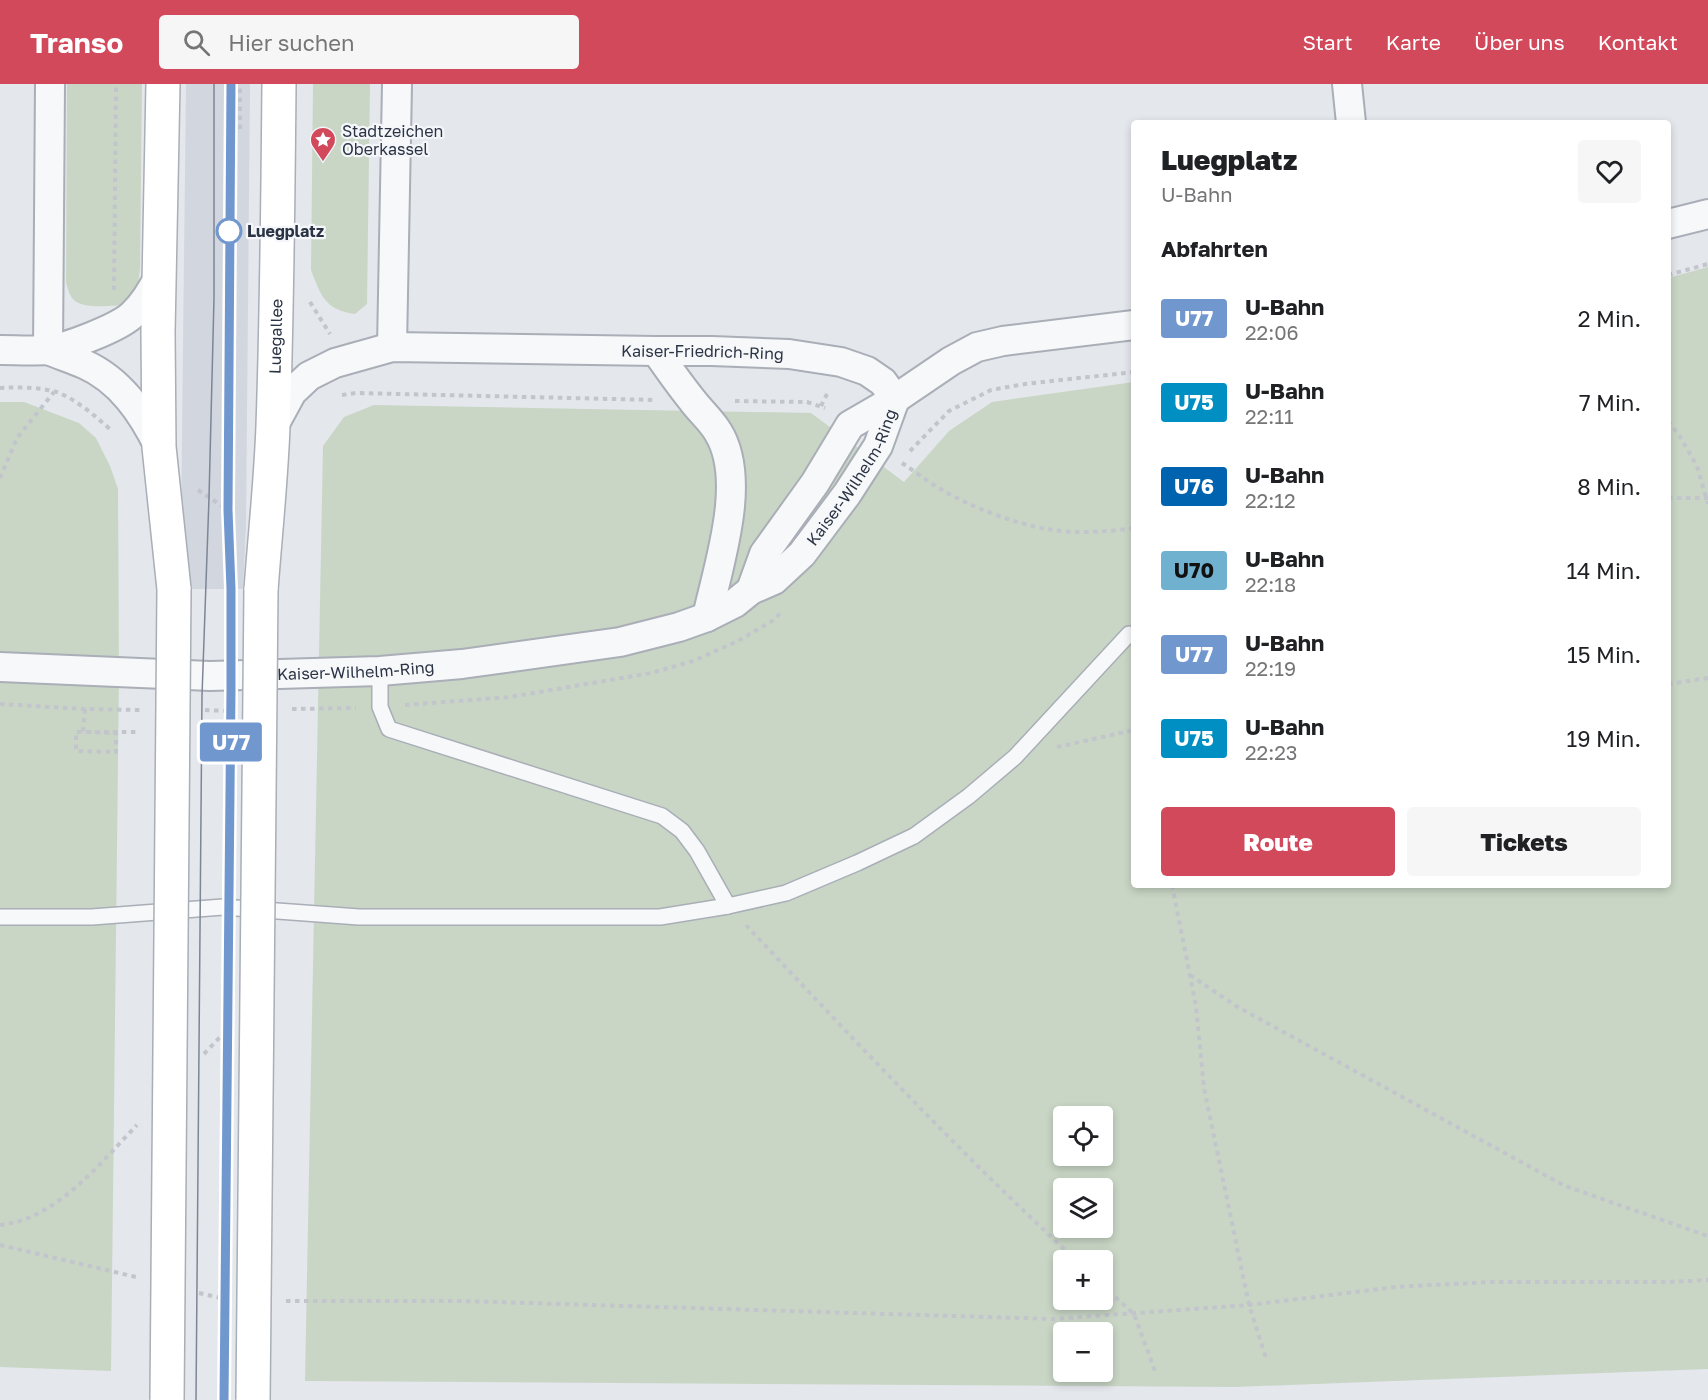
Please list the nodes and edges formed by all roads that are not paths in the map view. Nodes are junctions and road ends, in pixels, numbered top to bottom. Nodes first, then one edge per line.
1 (50, 84) edge
2 (163, 84) edge
3 (279, 84) edge
4 (397, 84) edge
5 (1347, 84) edge
6 (1351, 120) edge
7 (1708, 214) edge
8 (1671, 223) edge
9 (159, 277) junction
10 (1131, 324) edge
11 (392, 347) junction
12 (0, 350) edge
13 (48, 350) junction
14 (656, 351) junction
15 (895, 399) junction
16 (273, 427) junction
17 (159, 447) junction
18 (751, 590) junction
19 (706, 617) junction
20 (1129, 634) dead end
21 (0, 667) edge
22 (380, 671) junction
23 (728, 906) junction
24 (0, 917) edge
25 (167, 1400) edge
26 (253, 1400) edge

1 - 13 street
2 - 9 main road
3 - 16 main road, Luegallee
4 - 11 street
5 - 6 street
7 - 8 street
9 - 13 street
9 - 17 main road
10 - 15 street
11 - 14 street, Kaiser-Friedrich-Ring
11 - 16 street, Kaiser-Friedrich-Ring
12 - 13 street
13 - 17 street
14 - 15 street, Kaiser-Friedrich-Ring
14 - 19 street
15 - 18 street, Kaiser-Wilhelm-Ring
15 - 18 street, Kaiser-Wilhelm-Ring
16 - 26 main road, Luegallee, bridge
17 - 25 main road, bridge
18 - 19 street, Kaiser-Wilhelm-Ring
19 - 22 street, Kaiser-Wilhelm-Ring
20 - 23 lane
21 - 22 street, Kaiser-Wilhelm-Ring
22 - 23 lane
23 - 24 lane

